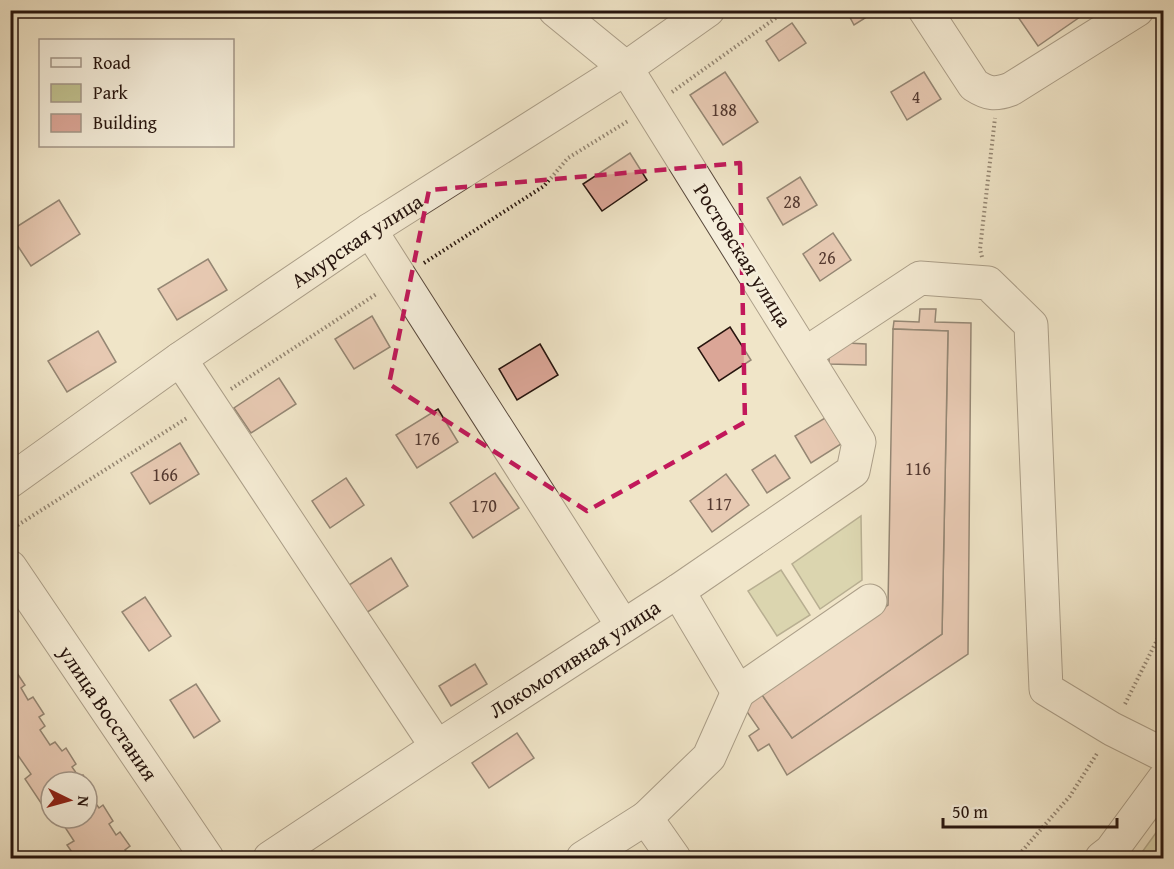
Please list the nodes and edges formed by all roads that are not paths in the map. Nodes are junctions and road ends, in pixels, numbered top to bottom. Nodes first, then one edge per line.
1 (555, 10) edge
2 (708, 10) edge
3 (925, 10) edge
4 (1137, 10) edge
5 (626, 68) junction
6 (370, 230) junction
7 (805, 354) junction
8 (180, 359) junction
9 (859, 442) joint
10 (10, 481) edge
11 (10, 567) edge
12 (678, 591) junction
13 (870, 601) dead end
14 (623, 626) junction
15 (738, 692) junction
16 (437, 747) junction
17 (1164, 755) edge
18 (1164, 779) edge
19 (646, 818) junction
20 (207, 858) edge
21 (270, 858) edge
22 (583, 858) edge
23 (674, 858) edge
24 (1102, 858) edge

1 - 5 street, Ростовская улица
2 - 5 street, Амурская улица
3 - 4 street
5 - 6 street, Амурская улица
5 - 7 street, Ростовская улица
6 - 8 street, Амурская улица
6 - 14 street
7 - 9 street, Ростовская улица
7 - 17 street
8 - 10 street, Амурская улица
8 - 16 street
9 - 12 street, Локомотивная улица
11 - 20 street, улица Восстания
12 - 14 street, Локомотивная улица
12 - 15 street
13 - 15 street
14 - 16 street, Локомотивная улица
15 - 19 street
16 - 21 street, Локомотивная улица
18 - 24 street
19 - 22 street
19 - 23 street

